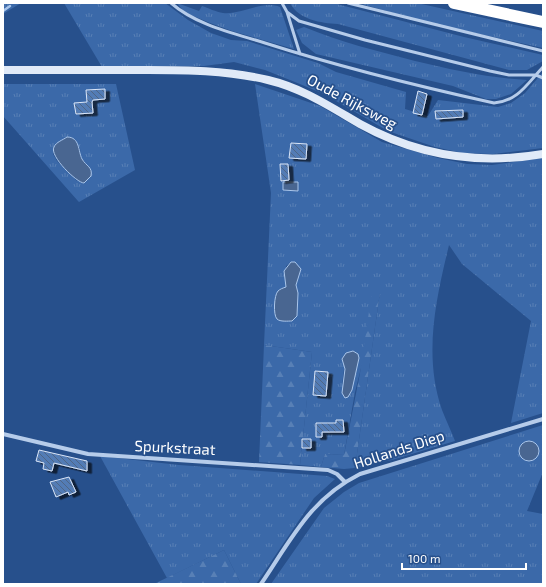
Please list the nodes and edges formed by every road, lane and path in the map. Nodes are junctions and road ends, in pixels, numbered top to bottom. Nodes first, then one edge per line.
1 (171, 3) edge
2 (282, 3) edge
3 (348, 3) edge
4 (454, 3) edge
5 (287, 12) junction
6 (543, 22) edge
7 (543, 51) edge
8 (300, 54) junction
9 (543, 67) edge
10 (3, 70) edge
11 (536, 75) junction
12 (543, 78) edge
13 (543, 154) edge
14 (543, 419) edge
15 (3, 434) edge
16 (345, 482) junction
17 (261, 584) edge

1 - 8 lane
2 - 5 lane
3 - 7 lane
4 - 6 highway
5 - 8 lane
5 - 11 lane
8 - 11 lane
9 - 11 lane
10 - 13 street, Oude Rijksweg
11 - 12 lane
14 - 16 street, Hollands Diep
15 - 16 street, Spurkstraat
16 - 17 street, Hollands Diep

